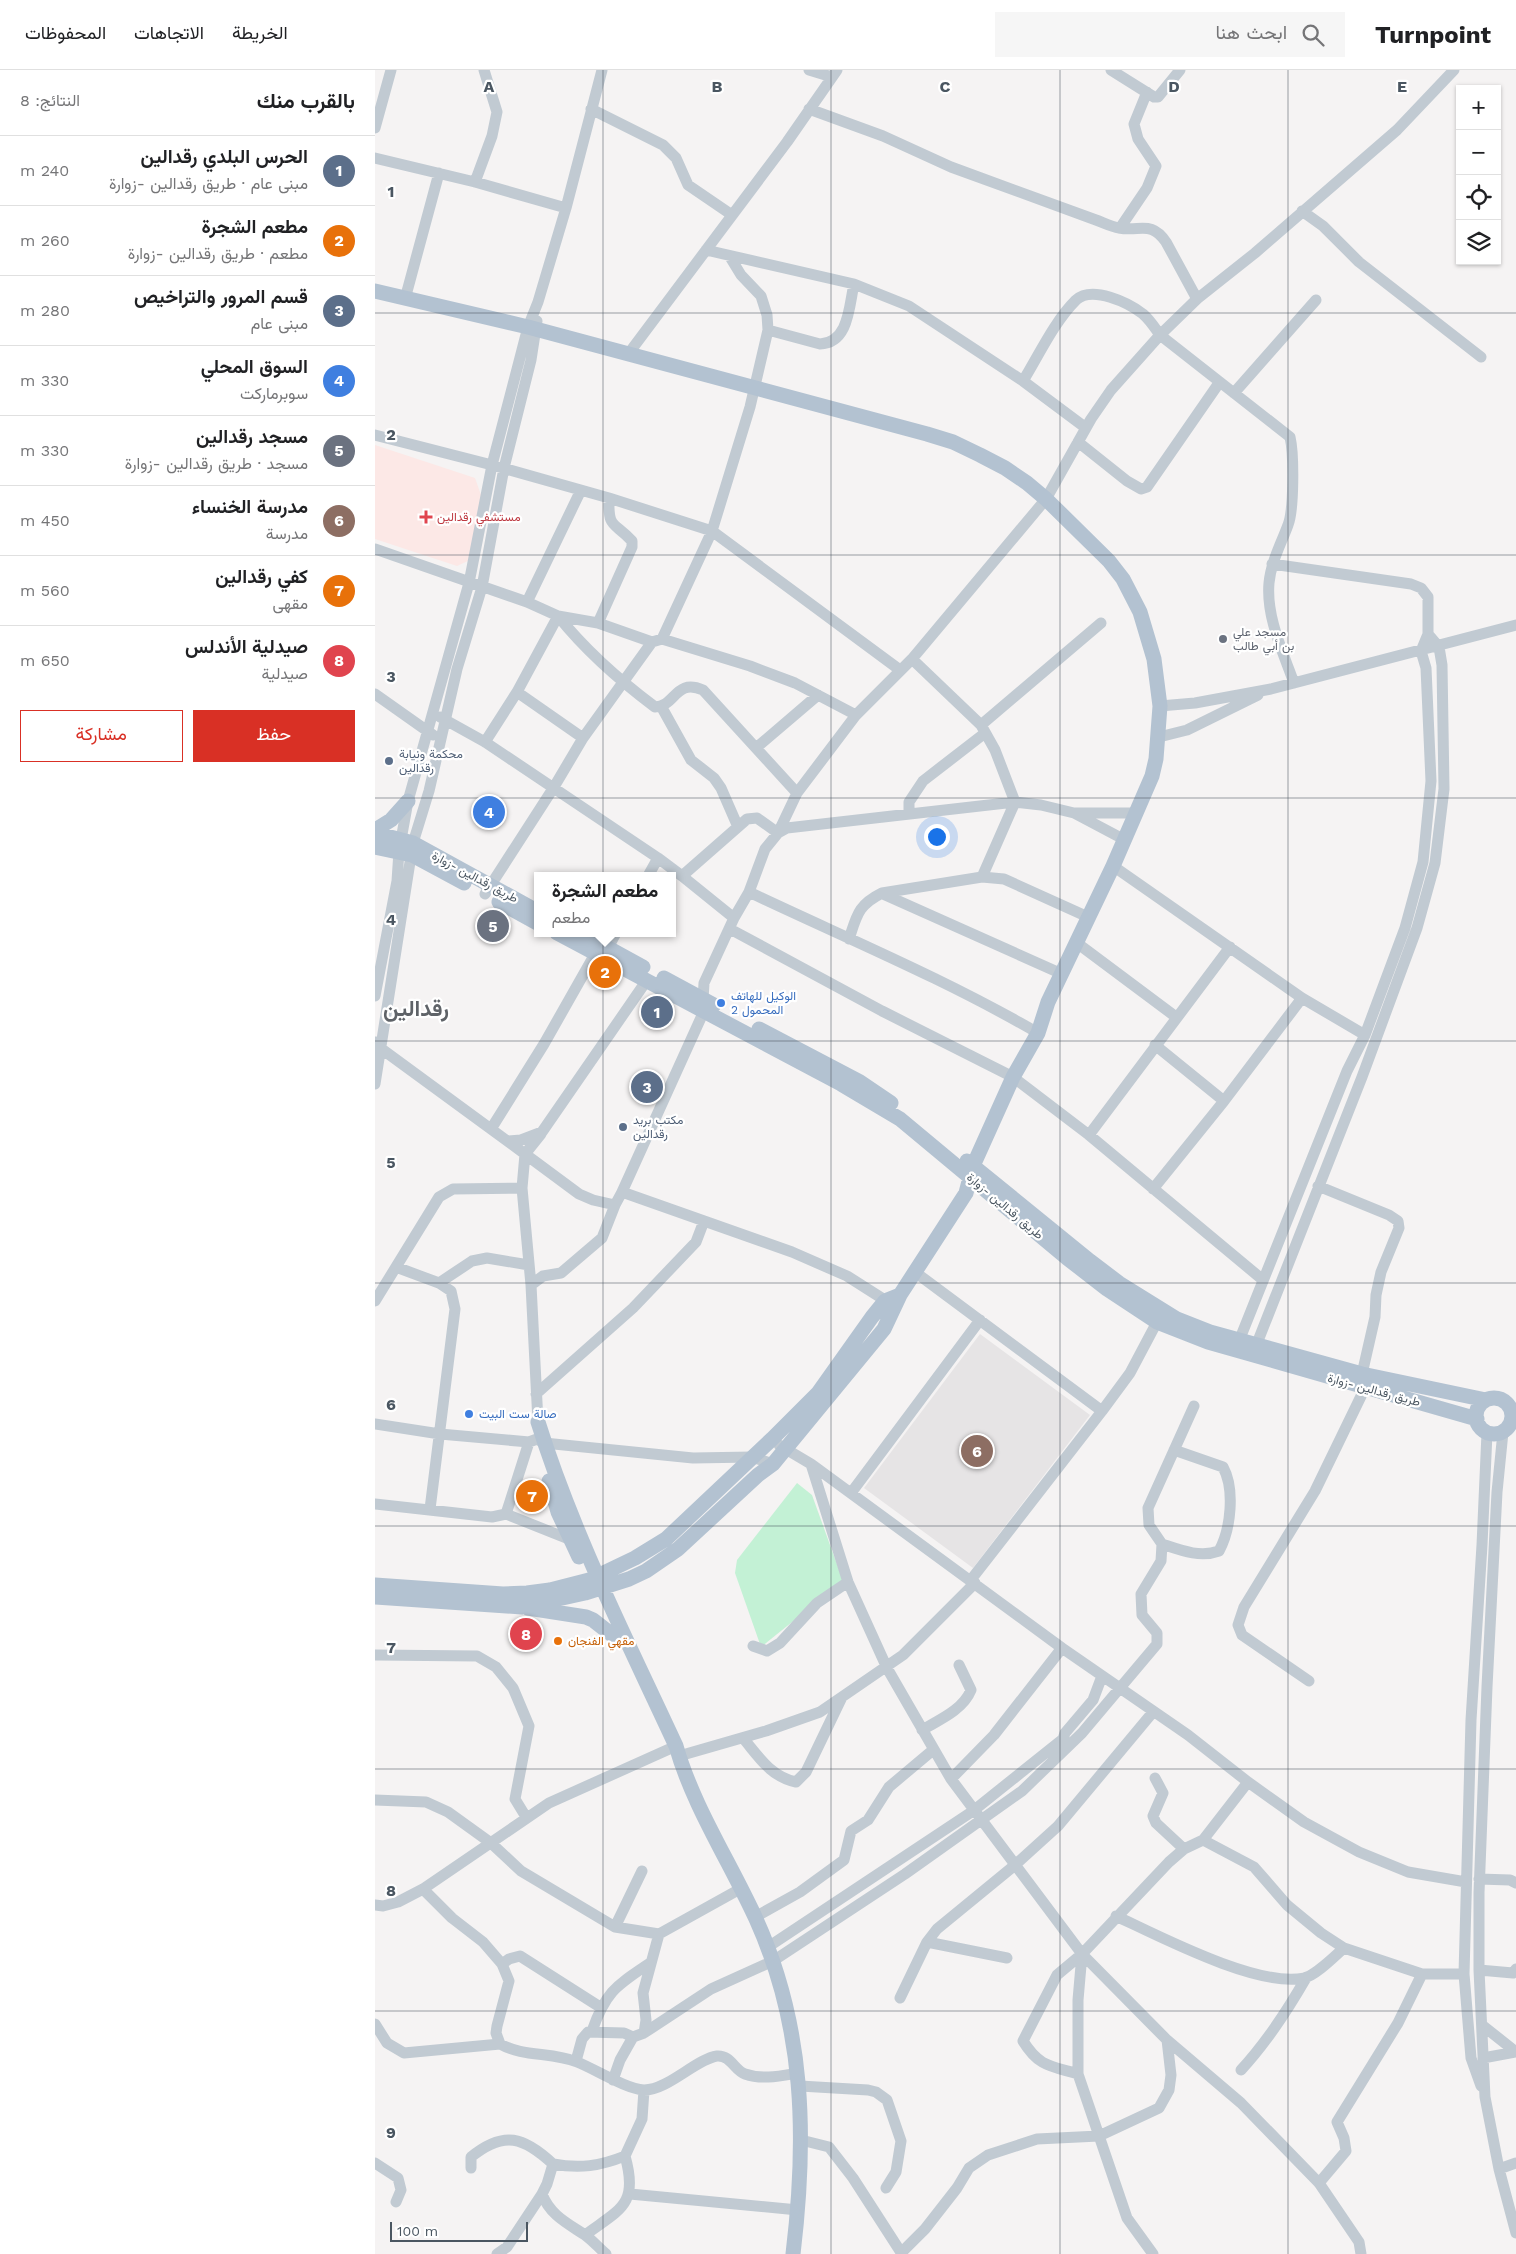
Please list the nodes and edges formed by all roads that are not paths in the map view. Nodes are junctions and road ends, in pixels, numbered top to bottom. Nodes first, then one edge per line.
1 (391, 70) edge
2 (484, 70) edge
3 (602, 70) edge
4 (809, 70) edge
5 (1111, 70) edge
6 (1180, 70) edge
7 (1454, 70) edge
8 (834, 73) edge
9 (1147, 92) junction
10 (591, 109) junction
11 (809, 109) junction
12 (375, 128) edge
13 (375, 158) edge
14 (439, 174) junction
15 (475, 182) junction
16 (565, 208) junction
17 (1302, 211) junction
18 (732, 215) junction
19 (1120, 228) junction
20 (706, 250) junction
21 (731, 257) junction
22 (854, 284) junction
23 (375, 291) edge
24 (405, 298) junction
25 (1197, 299) junction
26 (1316, 300) dead end
27 (532, 328) junction
28 (768, 330) junction
29 (1160, 335) junction
30 (629, 353) junction
31 (1481, 357) dead end
32 (1023, 382) junction
33 (1219, 383) junction
34 (755, 387) junction
35 (1234, 393) junction
36 (1086, 428) junction
37 (375, 435) edge
38 (1078, 442) junction
39 (492, 465) junction
40 (504, 468) junction
41 (581, 490) junction
42 (609, 498) junction
43 (1046, 499) junction
44 (712, 531) junction
45 (375, 549) edge
46 (1272, 564) junction
47 (469, 583) junction
48 (481, 587) junction
49 (527, 602) junction
50 (558, 616) junction
51 (598, 623) junction
52 (1101, 623) dead end
53 (1516, 625) edge
54 (1428, 634) junction
55 (657, 640) junction
56 (1439, 647) junction
57 (1421, 651) junction
58 (911, 659) junction
59 (1442, 665) junction
60 (1426, 668) junction
61 (900, 670) junction
62 (621, 682) junction
63 (1294, 683) junction
64 (1271, 689) junction
65 (517, 692) junction
66 (375, 694) edge
67 (819, 695) junction
68 (661, 706) junction
69 (1161, 706) junction
70 (432, 713) junction
71 (857, 715) junction
72 (446, 721) junction
73 (983, 729) junction
74 (427, 732) junction
75 (441, 737) junction
76 (1159, 737) junction
77 (583, 738) junction
78 (485, 742) junction
79 (756, 748) junction
80 (554, 788) junction
81 (797, 793) junction
82 (408, 801) junction
83 (1015, 802) junction
84 (1074, 813) junction
85 (1137, 813) junction
86 (909, 814) junction
87 (738, 826) junction
88 (375, 831) edge
89 (778, 833) junction
90 (1125, 840) junction
91 (375, 847) edge
92 (406, 847) junction
93 (658, 858) junction
94 (1113, 866) junction
95 (650, 872) edge
96 (683, 876) junction
97 (982, 877) junction
98 (488, 890) junction
99 (749, 892) junction
100 (882, 893) junction
101 (534, 910) edge
102 (1088, 917) junction
103 (734, 918) junction
104 (534, 921) edge
105 (730, 929) junction
106 (567, 937) edge
107 (586, 937) edge
108 (613, 937) edge
109 (386, 939) junction
110 (849, 939) junction
111 (1077, 943) junction
112 (1230, 947) junction
113 (375, 948) edge
114 (602, 951) junction
115 (1061, 974) junction
116 (647, 980) junction
117 (375, 996) edge
118 (1302, 998) junction
119 (704, 1006) junction
120 (1175, 1017) junction
121 (1038, 1033) junction
122 (1365, 1035) junction
123 (377, 1043) edge
124 (1155, 1045) junction
125 (1013, 1077) junction
126 (375, 1084) edge
127 (1224, 1101) junction
128 (491, 1129) junction
129 (542, 1132) junction
130 (1089, 1135) junction
131 (508, 1141) junction
132 (525, 1154) junction
133 (972, 1172) junction
134 (1318, 1186) junction
135 (522, 1188) junction
136 (1153, 1188) junction
137 (622, 1192) junction
138 (615, 1205) junction
139 (704, 1221) junction
140 (529, 1265) junction
141 (395, 1267) junction
142 (915, 1272) junction
143 (1263, 1280) junction
144 (439, 1283) junction
145 (531, 1285) junction
146 (375, 1301) edge
147 (893, 1301) junction
148 (980, 1320) junction
149 (1157, 1322) junction
150 (1238, 1345) junction
151 (1255, 1349) junction
152 (1364, 1381) junction
153 (536, 1394) junction
154 (1486, 1400) junction
155 (1194, 1406) dead end
156 (1102, 1411) junction
157 (1514, 1413) edge
158 (1477, 1419) junction
159 (538, 1422) joint
160 (375, 1424) edge
161 (1487, 1432) junction
162 (1503, 1432) junction
163 (440, 1434) junction
164 (772, 1439) junction
165 (537, 1441) junction
166 (785, 1448) junction
167 (1174, 1450) junction
168 (752, 1458) junction
169 (773, 1464) junction
170 (811, 1464) junction
171 (851, 1494) junction
172 (375, 1504) edge
173 (430, 1510) junction
174 (506, 1514) junction
175 (571, 1540) junction
176 (1161, 1544) junction
177 (579, 1557) junction
178 (848, 1582) junction
179 (973, 1582) junction
180 (596, 1584) junction
181 (375, 1585) edge
182 (570, 1585) junction
183 (375, 1597) edge
184 (522, 1607) junction
185 (616, 1638) junction
186 (753, 1646) dead end
187 (1062, 1648) junction
188 (375, 1655) edge
189 (959, 1665) dead end
190 (887, 1668) junction
191 (1102, 1676) junction
192 (1309, 1681) dead end
193 (1119, 1687) junction
194 (842, 1697) junction
195 (1153, 1712) junction
196 (922, 1730) junction
197 (743, 1738) junction
198 (933, 1750) junction
199 (674, 1751) junction
200 (1155, 1778) dead end
201 (951, 1779) junction
202 (1249, 1782) junction
203 (1469, 1788) junction
204 (1483, 1789) junction
205 (375, 1800) edge
206 (977, 1816) junction
207 (526, 1817) junction
208 (1203, 1840) junction
209 (491, 1843) junction
210 (1185, 1849) junction
211 (1015, 1865) junction
212 (642, 1871) dead end
213 (1479, 1880) junction
214 (1466, 1882) junction
215 (1516, 1883) edge
216 (740, 1889) junction
217 (423, 1890) junction
218 (375, 1905) edge
219 (1117, 1916) junction
220 (755, 1917) junction
221 (615, 1928) junction
222 (659, 1934) junction
223 (927, 1942) junction
224 (768, 1947) junction
225 (1343, 1948) junction
226 (1081, 1954) junction
227 (1007, 1958) dead end
228 (773, 1961) junction
229 (650, 1963) junction
230 (502, 1964) junction
231 (1516, 1969) edge
232 (1479, 1970) junction
233 (1422, 1974) junction
234 (1464, 1974) junction
235 (1306, 1978) junction
236 (900, 1998) dead end
237 (600, 2007) junction
238 (375, 2024) edge
239 (1482, 2025) junction
240 (592, 2031) junction
241 (639, 2035) junction
242 (1167, 2040) junction
243 (500, 2044) junction
244 (1516, 2052) edge
245 (1483, 2058) junction
246 (576, 2061) junction
247 (1241, 2070) dead end
248 (1078, 2074) junction
249 (613, 2080) junction
250 (799, 2080) junction
251 (644, 2090) junction
252 (1485, 2097) junction
253 (1099, 2136) junction
254 (801, 2140) junction
255 (625, 2156) junction
256 (375, 2163) edge
257 (1516, 2163) edge
258 (553, 2164) junction
259 (471, 2168) dead end
260 (1499, 2169) junction
261 (1319, 2183) junction
262 (886, 2188) dead end
263 (542, 2194) junction
264 (630, 2194) junction
265 (396, 2202) dead end
266 (798, 2210) junction
267 (1516, 2233) edge
268 (585, 2235) junction
269 (902, 2253) edge
270 (497, 2254) edge
271 (606, 2254) edge
272 (793, 2254) edge
273 (1153, 2254) edge
274 (1361, 2254) edge

1 - 12 street
2 - 15 street
3 - 10 street
4 - 8 street
5 - 9 street
6 - 9 street
7 - 17 street
8 - 11 street
9 - 19 street
10 - 16 street
10 - 18 street
11 - 18 street
11 - 19 street
13 - 14 street
14 - 15 street
14 - 24 street
15 - 16 street
16 - 27 street
17 - 25 street
17 - 31 street
18 - 20 street
19 - 25 street
20 - 21 street
20 - 30 street
21 - 22 street
21 - 28 street
22 - 28 street
22 - 32 street
23 - 24 main road
24 - 27 main road
25 - 29 street
26 - 35 street
27 - 30 main road
27 - 39 street
27 - 40 street
28 - 34 street
29 - 32 street
29 - 33 street
29 - 36 street
30 - 34 main road
32 - 36 street
33 - 35 street
33 - 38 street
34 - 43 main road
34 - 44 street
35 - 46 street
36 - 38 street
37 - 39 street
38 - 43 street
39 - 40 street
39 - 47 street
40 - 41 street
40 - 48 street
41 - 42 street
41 - 49 street
42 - 44 street
42 - 51 street
43 - 58 street
43 - 69 main road
44 - 55 street
44 - 61 street
45 - 47 street
46 - 54 street
46 - 63 street
47 - 48 street
47 - 70 street
48 - 49 street
48 - 72 street
49 - 50 street
50 - 51 street
50 - 62 street
50 - 65 street
51 - 55 street
52 - 73 street
53 - 56 street
54 - 56 street
54 - 57 street
55 - 62 street
55 - 67 street
56 - 57 street
56 - 59 street
57 - 60 street
57 - 63 street
58 - 61 street
58 - 73 street
59 - 60 street
59 - 134 street
60 - 122 street
61 - 71 street
62 - 68 street
62 - 77 street
63 - 64 street
64 - 69 street
64 - 76 street
65 - 77 street
65 - 78 street
66 - 74 street
67 - 71 street
67 - 79 street
68 - 79 street
68 - 87 street
69 - 76 main road
70 - 72 street
70 - 74 street
71 - 81 street
72 - 75 street
72 - 78 street
73 - 83 street
73 - 86 street
74 - 75 street
74 - 82 street
75 - 92 street
76 - 85 main road
77 - 80 street
78 - 80 street
79 - 81 street
80 - 93 street
80 - 98 street
81 - 89 street
82 - 88 main road
82 - 92 street
83 - 84 street
83 - 86 street
83 - 97 street
84 - 85 street
84 - 90 street
85 - 90 main road
86 - 89 street
87 - 89 street
87 - 96 street
88 - 92 main road
89 - 99 street
90 - 94 main road
91 - 92 main road
92 - 98 main road, طريق رقدالين -زوارة
92 - 109 street
92 - 123 street
93 - 95 street
93 - 96 street
94 - 102 main road
94 - 112 street
96 - 103 street
97 - 100 street
97 - 102 street
98 - 101 main road, طريق رقدالين -زوارة
98 - 104 main road, طريق رقدالين -زوارة
99 - 103 street
99 - 110 street
100 - 110 street
100 - 115 street
102 - 111 main road
103 - 105 street
105 - 119 street
105 - 125 street
106 - 114 main road, طريق رقدالين -زوارة
107 - 114 main road, طريق رقدالين -زوارة
108 - 114 street
109 - 113 street
109 - 117 street
110 - 121 street
111 - 115 main road
111 - 120 street
112 - 118 street
112 - 120 street
114 - 116 main road, طريق رقدالين -زوارة
114 - 119 main road, طريق رقدالين -زوارة
114 - 128 street
115 - 121 main road
116 - 119 main road, طريق رقدالين -زوارة
116 - 129 street
118 - 122 street
118 - 127 street
119 - 133 main road, طريق رقدالين -زوارة
119 - 137 street
120 - 124 street
121 - 125 main road
122 - 143 street
123 - 126 street
123 - 128 street
124 - 127 street
124 - 130 street
125 - 130 street
125 - 133 main road
127 - 136 street
128 - 131 street
129 - 131 street
129 - 132 street
130 - 136 street
131 - 132 street
132 - 135 street
132 - 138 street
133 - 142 main road
133 - 149 main road, طريق رقدالين -زوارة
133 - 150 main road, طريق رقدالين -زوارة
134 - 151 street
134 - 152 street
135 - 140 street
135 - 141 street
136 - 143 street
137 - 138 street
137 - 139 street
138 - 145 street
139 - 147 street
139 - 153 street
140 - 144 street
140 - 145 street
141 - 144 street
141 - 146 street
142 - 147 main road
142 - 148 street
143 - 150 street
144 - 163 street
145 - 153 street
147 - 164 main road
147 - 166 main road
148 - 156 street
148 - 171 street
149 - 150 main road, طريق رقدالين -زوارة
149 - 156 street
150 - 151 main road, طريق رقدالين -زوارة
151 - 152 main road, طريق رقدالين -زوارة
152 - 154 main road, طريق رقدالين -زوارة
152 - 158 main road, طريق رقدالين -زوارة
152 - 192 street
153 - 159 street
154 - 157 main road
154 - 158 main road
155 - 167 street
156 - 179 street
157 - 162 main road
158 - 161 main road
159 - 165 main road
160 - 163 street
161 - 162 main road
161 - 203 street
162 - 204 street
163 - 165 street
163 - 173 street
164 - 166 street
164 - 168 main road
165 - 168 street
165 - 174 street
165 - 175 main road
165 - 180 main road
166 - 169 main road
166 - 170 street
167 - 176 street
167 - 176 street
168 - 169 street
168 - 180 main road
169 - 180 main road
170 - 171 street
170 - 178 street
171 - 179 street
172 - 173 street
173 - 174 street
174 - 175 street
175 - 177 main road
176 - 193 street
177 - 180 main road
177 - 182 main road
178 - 186 street
178 - 190 street
179 - 187 street
179 - 190 street
180 - 182 main road
180 - 184 main road
180 - 185 main road
180 - 199 main road
181 - 182 main road
183 - 184 main road
184 - 185 main road
185 - 199 main road
187 - 191 street
187 - 201 street
188 - 207 street
189 - 196 street
190 - 194 street
190 - 196 street
191 - 193 street
191 - 206 street
193 - 195 street
193 - 206 street
194 - 197 street
194 - 197 street
195 - 202 street
195 - 211 street
196 - 198 street
197 - 199 street
198 - 201 street
198 - 220 street
199 - 207 street
199 - 216 main road
200 - 210 street
201 - 206 street
202 - 208 street
202 - 214 street
203 - 204 street
203 - 214 street
204 - 213 street
205 - 209 street
206 - 211 street
206 - 224 street
206 - 228 street
207 - 209 street
208 - 210 street
208 - 225 street
209 - 217 street
209 - 221 street
210 - 219 street
211 - 223 street
211 - 226 street
212 - 221 street
213 - 215 street
213 - 232 street
214 - 234 street
216 - 220 main road
216 - 222 street
217 - 218 street
217 - 230 street
219 - 226 street
219 - 235 street
220 - 224 main road
221 - 222 street
222 - 229 street
223 - 227 street
223 - 236 street
224 - 228 main road
225 - 233 street
225 - 235 street
226 - 242 street
226 - 248 street
226 - 248 street
228 - 241 street
228 - 250 main road
229 - 237 street
229 - 241 street
230 - 237 street
230 - 243 street
231 - 232 street
232 - 239 street
233 - 234 street
233 - 261 street
234 - 252 street
235 - 247 street
237 - 240 street
238 - 243 street
239 - 244 street
239 - 245 street
240 - 241 street
240 - 246 street
241 - 249 street
242 - 253 street
242 - 261 street
243 - 246 street
244 - 245 street
245 - 252 street
246 - 249 street
248 - 253 street
249 - 251 street
250 - 251 street
250 - 254 main road
250 - 262 street
251 - 255 street
252 - 260 street
253 - 269 street
253 - 273 street
254 - 266 main road
254 - 269 street
255 - 258 street
255 - 264 street
256 - 265 street
257 - 260 street
258 - 259 street
258 - 263 street
260 - 267 street
261 - 274 street
263 - 268 street
263 - 270 street
264 - 266 street
264 - 268 street
266 - 272 main road
268 - 271 street

